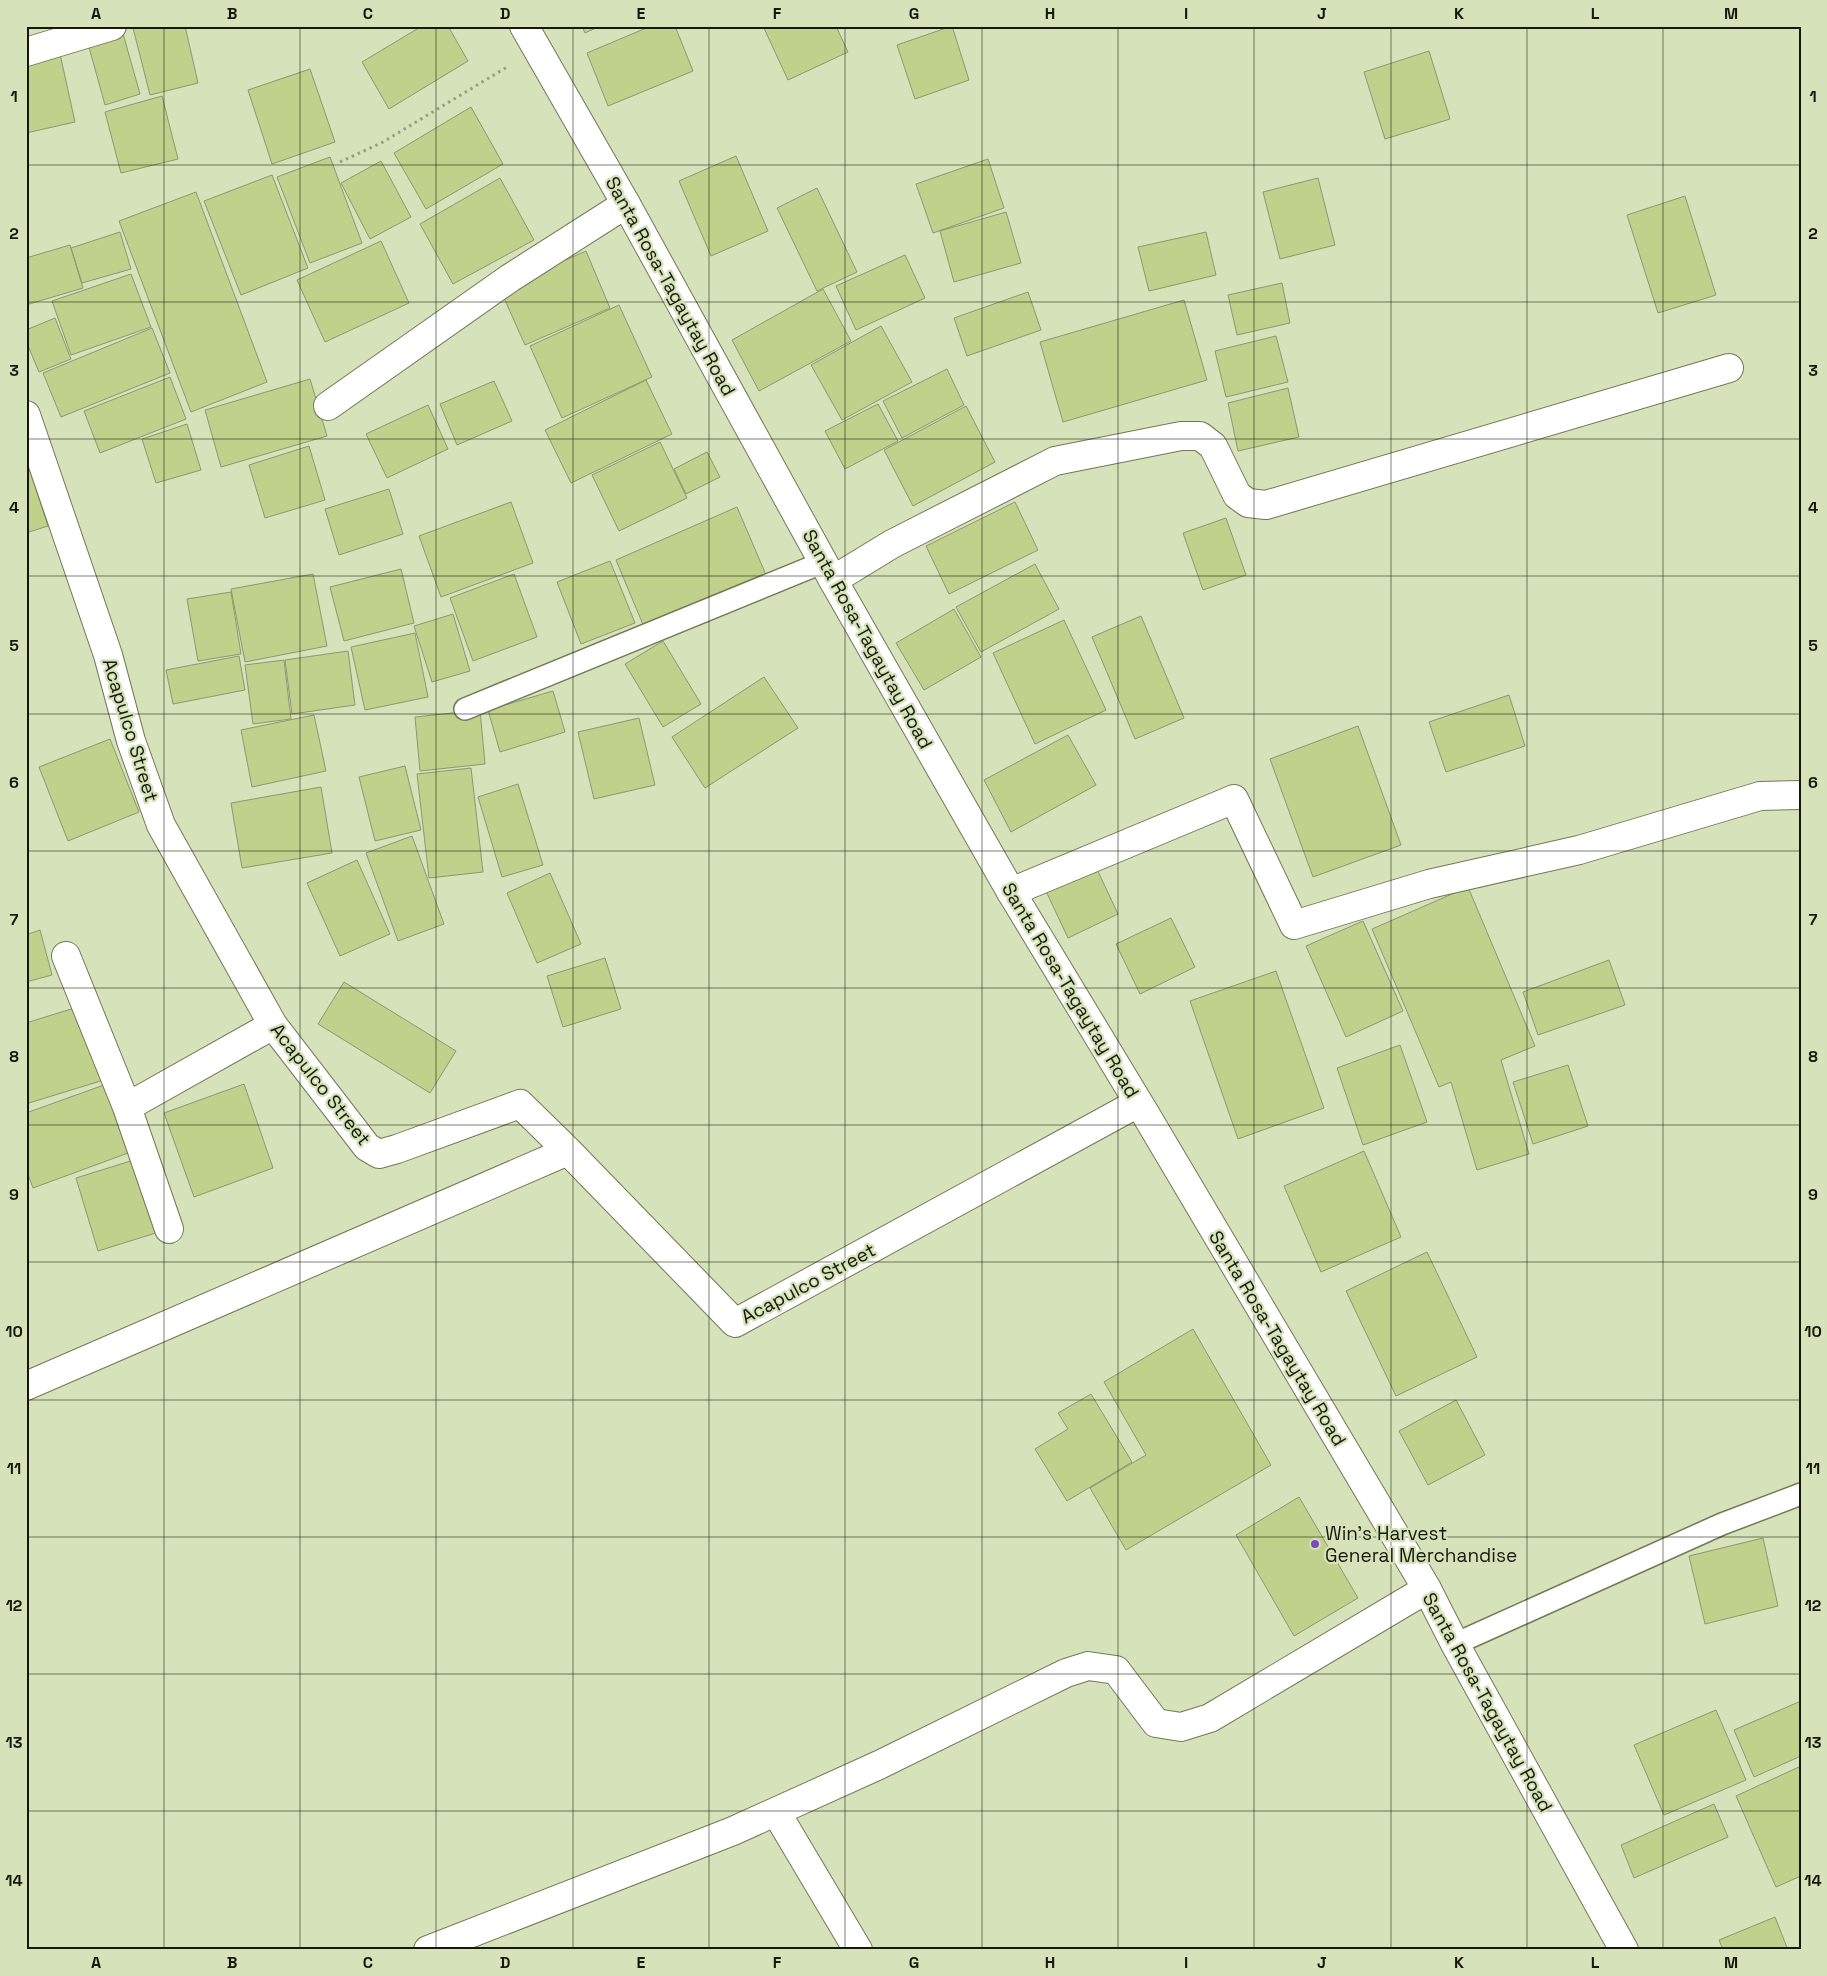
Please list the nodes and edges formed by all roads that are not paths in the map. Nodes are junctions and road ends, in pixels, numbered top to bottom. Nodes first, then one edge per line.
1 (112, 26) edge
2 (530, 38) edge
3 (26, 52) edge
4 (626, 204) junction
5 (1729, 368) dead end
6 (328, 406) dead end
7 (26, 416) edge
8 (829, 571) junction
9 (465, 709) dead end
10 (1801, 794) edge
11 (1012, 892) junction
12 (66, 956) dead end
13 (273, 1025) junction
14 (1138, 1103) junction
15 (127, 1107) junction
16 (568, 1151) junction
17 (170, 1229) dead end
18 (26, 1386) edge
19 (1801, 1494) edge
20 (1426, 1589) junction
21 (1455, 1644) junction
22 (776, 1812) junction
23 (428, 1950) edge
24 (858, 1950) edge
25 (1624, 1950) edge

1 - 3 street
2 - 4 street, Santa Rosa-Tagaytay Road
4 - 6 street
4 - 8 street, Santa Rosa-Tagaytay Road
5 - 8 street
7 - 13 street, Acapulco Street
8 - 9 lane
8 - 11 street, Santa Rosa-Tagaytay Road
10 - 11 street
11 - 14 street, Santa Rosa-Tagaytay Road
12 - 15 street
13 - 15 street
13 - 16 street, Acapulco Street
14 - 16 street, Acapulco Street
14 - 20 street, Santa Rosa-Tagaytay Road
15 - 17 street
16 - 18 street
19 - 21 lane
20 - 21 street, Santa Rosa-Tagaytay Road
20 - 22 street
21 - 25 street, Santa Rosa-Tagaytay Road
22 - 23 street
22 - 24 street

